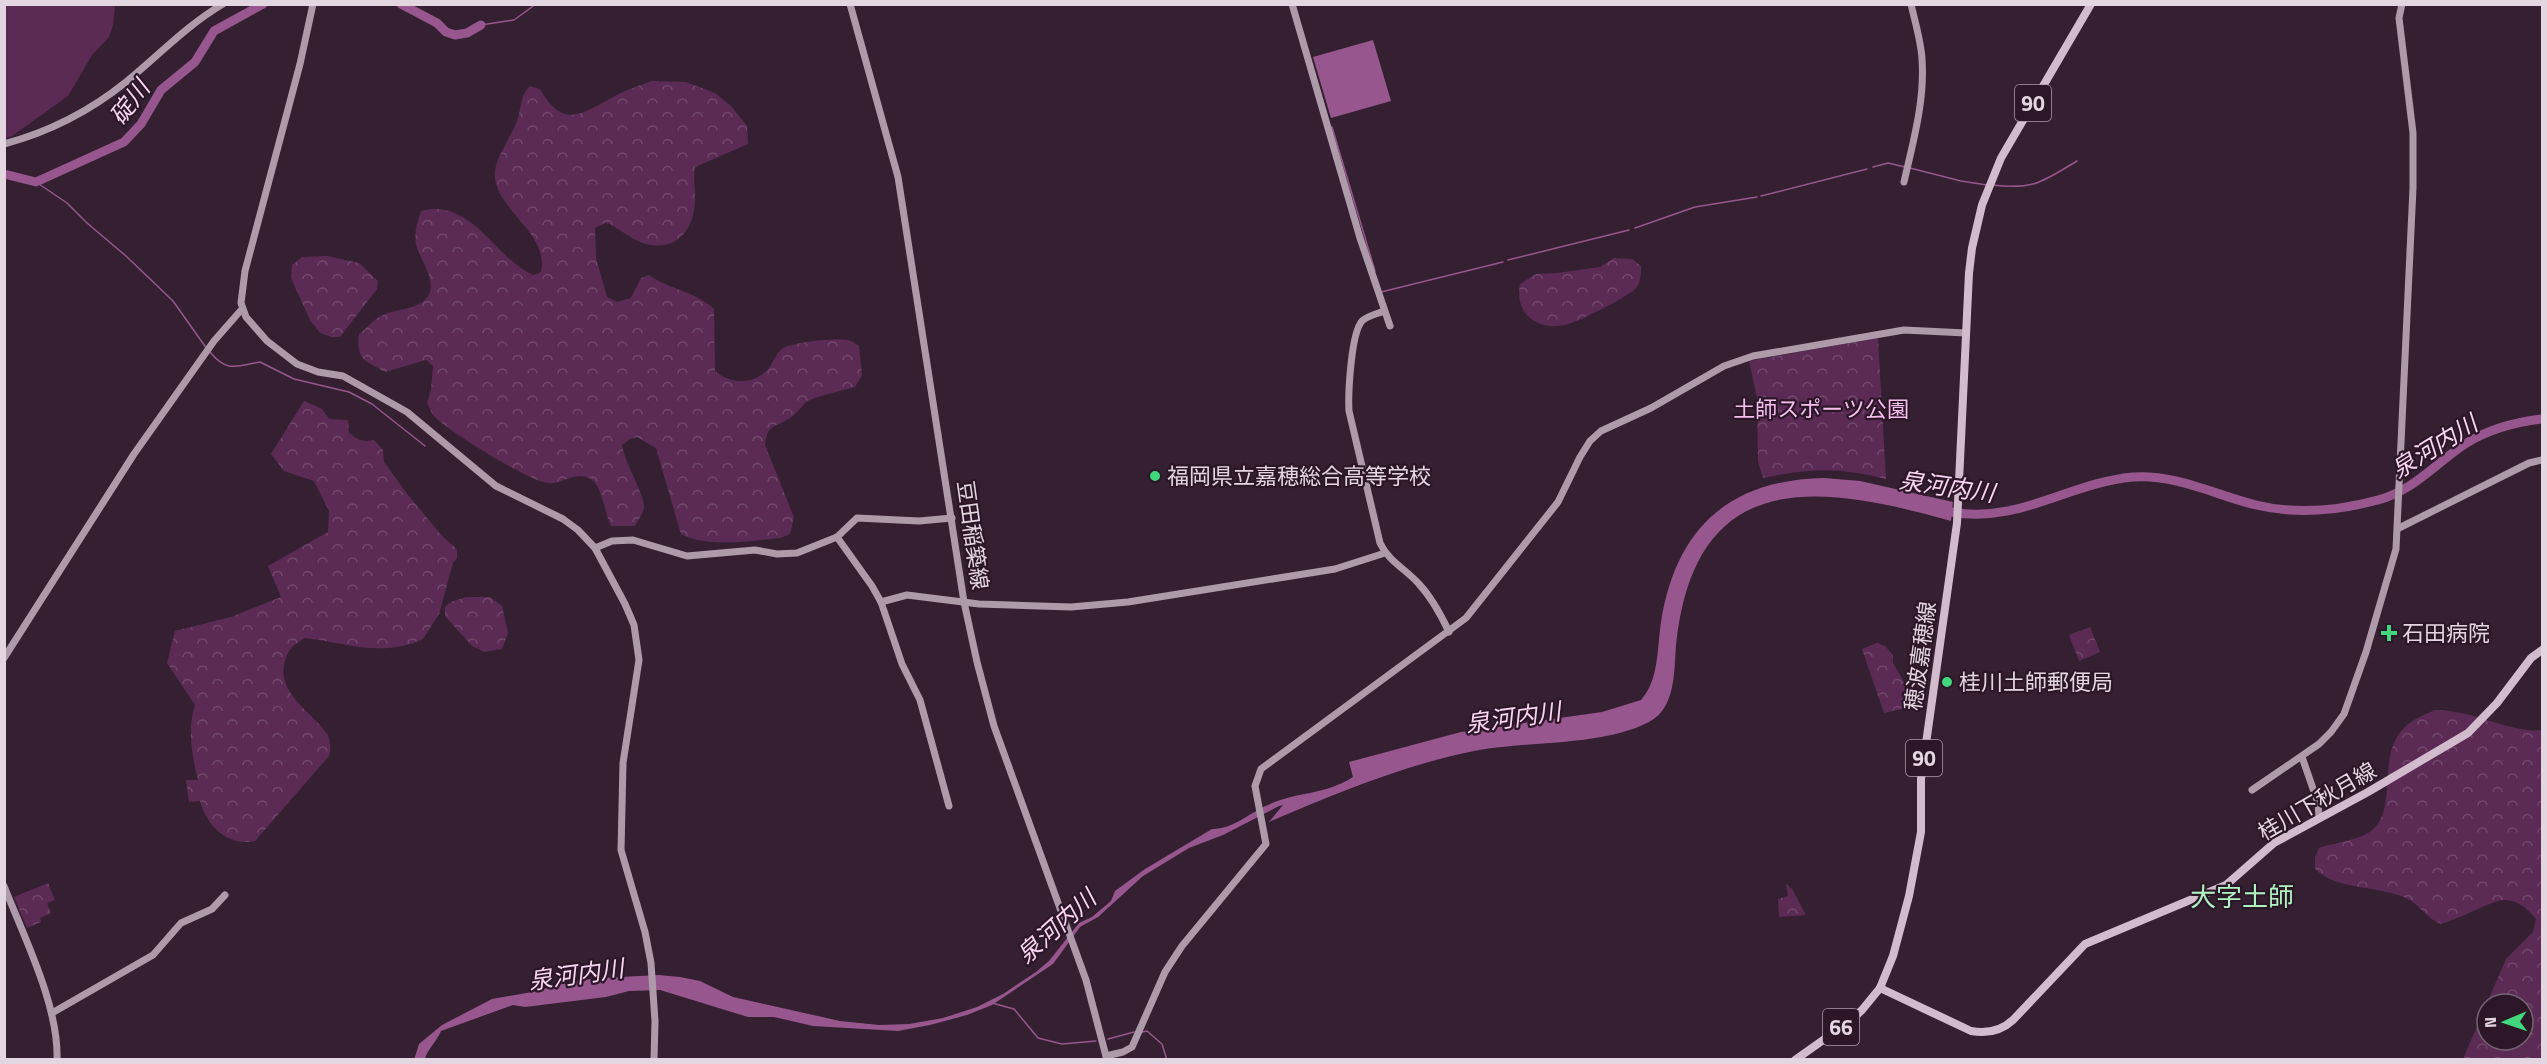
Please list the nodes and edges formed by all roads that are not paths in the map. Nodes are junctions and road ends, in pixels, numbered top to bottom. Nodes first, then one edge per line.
1 (223, 4) edge
2 (313, 4) edge
3 (850, 4) edge
4 (1292, 4) edge
5 (1911, 4) edge
6 (2091, 4) edge
7 (2402, 4) edge
8 (4, 144) edge
9 (1904, 182) dead end
10 (242, 309) junction
11 (1384, 311) junction
12 (1390, 326) dead end
13 (1966, 333) junction
14 (2542, 460) edge
15 (952, 518) junction
16 (2399, 528) junction
17 (837, 537) junction
18 (595, 548) junction
19 (1385, 552) junction
20 (881, 602) junction
21 (964, 602) junction
22 (1449, 632) junction
23 (2542, 650) edge
24 (4, 658) edge
25 (2302, 757) junction
26 (2252, 790) dead end
27 (949, 806) dead end
28 (2319, 817) junction
29 (4, 886) edge
30 (225, 895) dead end
31 (1880, 988) junction
32 (52, 1013) junction
33 (1106, 1058) edge
34 (57, 1059) edge
35 (654, 1059) edge
36 (1795, 1059) edge

1 - 8 street
2 - 10 street
3 - 15 street, 豆田稲築線
4 - 11 street
5 - 9 street
6 - 13 main road, 90
7 - 16 street
10 - 18 street
10 - 24 street
11 - 12 street
11 - 19 street
13 - 22 street
13 - 31 main road, 穂波嘉穂線 / 90
14 - 16 street
15 - 17 street
15 - 21 street, 豆田稲築線
16 - 25 street
17 - 18 street
17 - 20 street
18 - 35 street
19 - 21 street
19 - 22 street
20 - 21 street
20 - 27 street
21 - 33 street, 豆田稲築線
22 - 33 street
23 - 28 main road, 桂川下秋月線 / 66
25 - 26 street
25 - 28 street
28 - 31 main road, 桂川下秋月線 / 66
29 - 32 street
30 - 32 street
31 - 36 main road, 66
32 - 34 street

